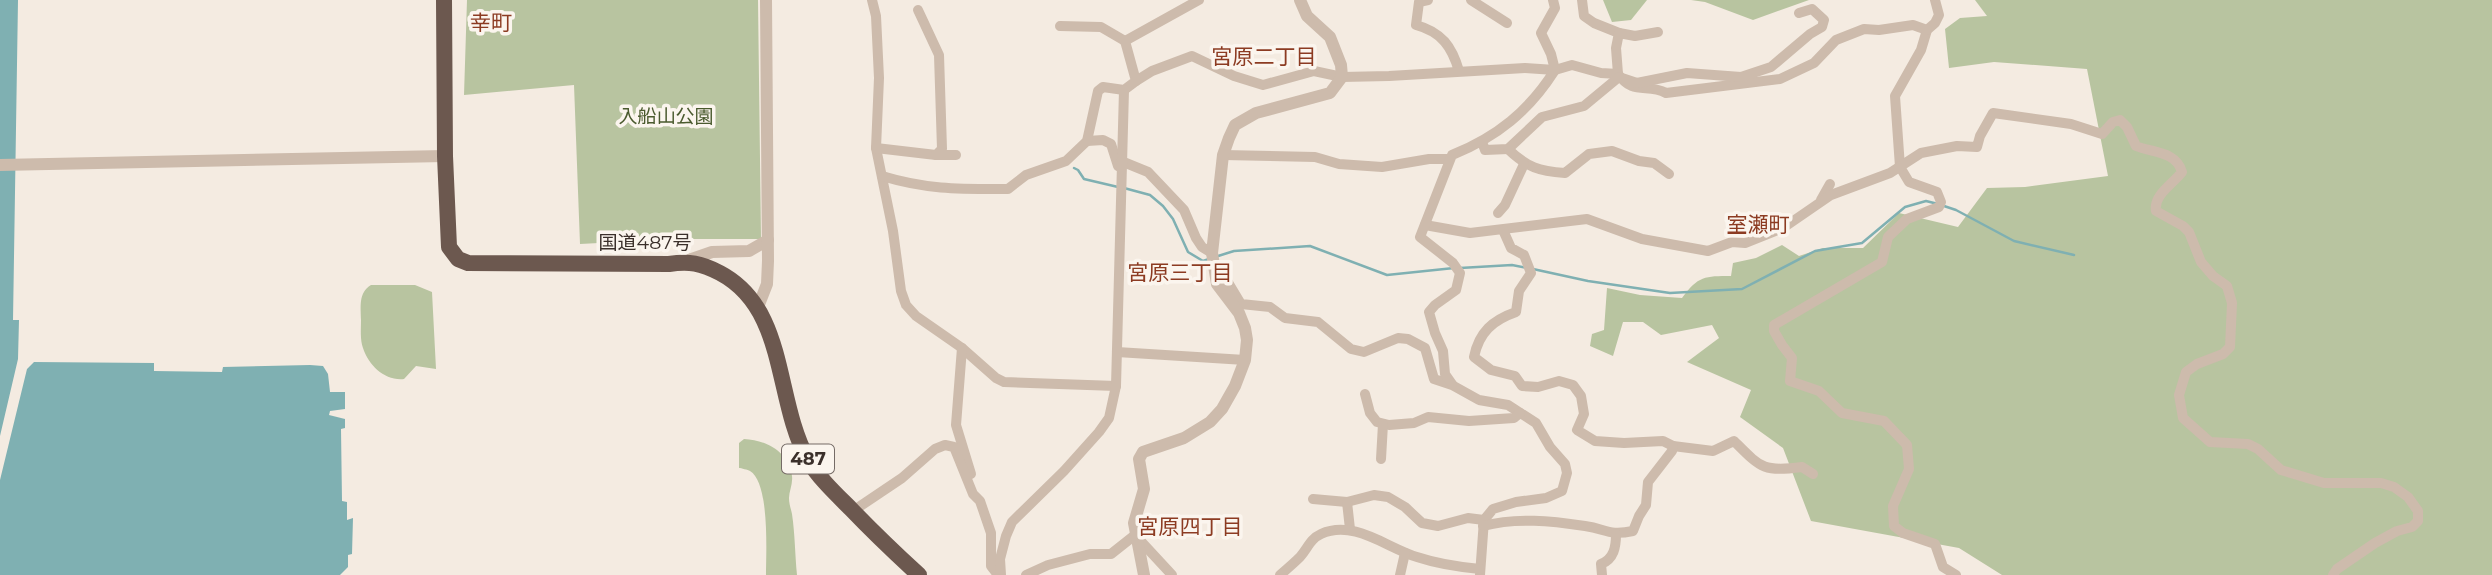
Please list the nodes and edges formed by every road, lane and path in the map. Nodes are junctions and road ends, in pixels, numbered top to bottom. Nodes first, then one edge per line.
1 (444, 0) edge
2 (766, 0) edge
3 (872, 0) edge
4 (1199, 0) edge
5 (1300, 0) edge
6 (1428, 0) edge
7 (1582, 0) edge
8 (1935, 0) edge
9 (1552, 1) edge
10 (1479, 2) edge
11 (918, 10) dead end
12 (1799, 13) dead end
13 (1507, 23) dead end
14 (1060, 26) dead end
15 (1927, 30) junction
16 (1658, 32) dead end
17 (1619, 33) junction
18 (1125, 41) junction
19 (1555, 70) junction
20 (1460, 71) junction
21 (1618, 75) junction
22 (1342, 77) junction
23 (1136, 81) junction
24 (1124, 90) junction
25 (1087, 141) junction
26 (1482, 142) junction
27 (876, 148) junction
28 (1508, 149) junction
29 (936, 155) junction
30 (956, 155) dead end
31 (1223, 155) junction
32 (445, 156) junction
33 (1449, 159) junction
34 (1121, 161) junction
35 (1524, 164) junction
36 (0, 165) edge
37 (1900, 167) junction
38 (1120, 174) junction
39 (1669, 174) dead end
40 (882, 176) junction
41 (1830, 184) dead end
42 (1819, 203) junction
43 (1497, 213) dead end
44 (1425, 225) junction
45 (1503, 230) junction
46 (768, 240) junction
47 (1213, 260) junction
48 (686, 261) junction
49 (758, 307) junction
50 (962, 348) junction
51 (1117, 352) junction
52 (1245, 360) junction
53 (1452, 385) junction
54 (1116, 386) junction
55 (1365, 394) dead end
56 (1520, 413) junction
57 (1383, 424) junction
58 (1673, 446) junction
59 (1381, 459) dead end
60 (1813, 474) dead end
61 (1313, 499) dead end
62 (979, 501) junction
63 (1347, 502) junction
64 (853, 511) junction
65 (1483, 523) junction
66 (1350, 529) junction
67 (1616, 534) junction
68 (1135, 535) junction
69 (1405, 553) junction
70 (1480, 572) edge
71 (919, 575) edge
72 (1000, 575) edge
73 (1026, 575) edge
74 (1144, 575) edge
75 (1172, 575) edge
76 (1280, 575) edge
77 (1400, 575) edge
78 (1602, 575) edge
79 (1956, 575) edge
80 (2333, 575) edge

1 - 32 highway, 国道487号 / 487
2 - 46 street
3 - 27 street
4 - 18 street
5 - 22 street
6 - 20 street
7 - 17 street
8 - 15 street
9 - 19 street
10 - 13 street
11 - 29 street
12 - 21 street
14 - 18 street
15 - 21 street
15 - 37 street
16 - 17 street
17 - 21 street
18 - 23 street
19 - 20 street
19 - 21 street
19 - 26 street
20 - 22 street
21 - 28 street
22 - 23 street
22 - 31 street
23 - 24 street
24 - 25 street
24 - 34 street
25 - 38 street
25 - 40 street
26 - 28 street
26 - 33 street
27 - 29 street
27 - 40 street
28 - 35 street
29 - 30 street
31 - 33 street
31 - 47 street
32 - 36 street
32 - 48 highway, 国道487号 / 487
33 - 44 street
34 - 38 street
34 - 47 street
35 - 39 street
35 - 43 street
37 - 42 street
37 - 79 street
37 - 80 street
38 - 51 street
40 - 50 street
41 - 42 street
42 - 45 street
44 - 45 street
44 - 53 street
45 - 58 street
46 - 48 street
46 - 49 street
47 - 52 street
47 - 53 street
48 - 49 highway, 国道487号 / 487
49 - 64 highway, 国道487号 / 487
50 - 54 street
50 - 62 street
51 - 52 street
51 - 54 street
52 - 68 street
53 - 56 street
54 - 72 street
55 - 57 street
56 - 57 street
56 - 65 street
57 - 59 street
58 - 60 street
58 - 67 street
61 - 63 street
62 - 64 street
62 - 72 street
63 - 65 street
63 - 66 street
64 - 71 highway, 国道487号 / 487
65 - 67 street
65 - 70 street
66 - 69 street
66 - 76 street
67 - 78 street
68 - 73 street
68 - 74 street
68 - 75 street
69 - 70 street
69 - 77 street

